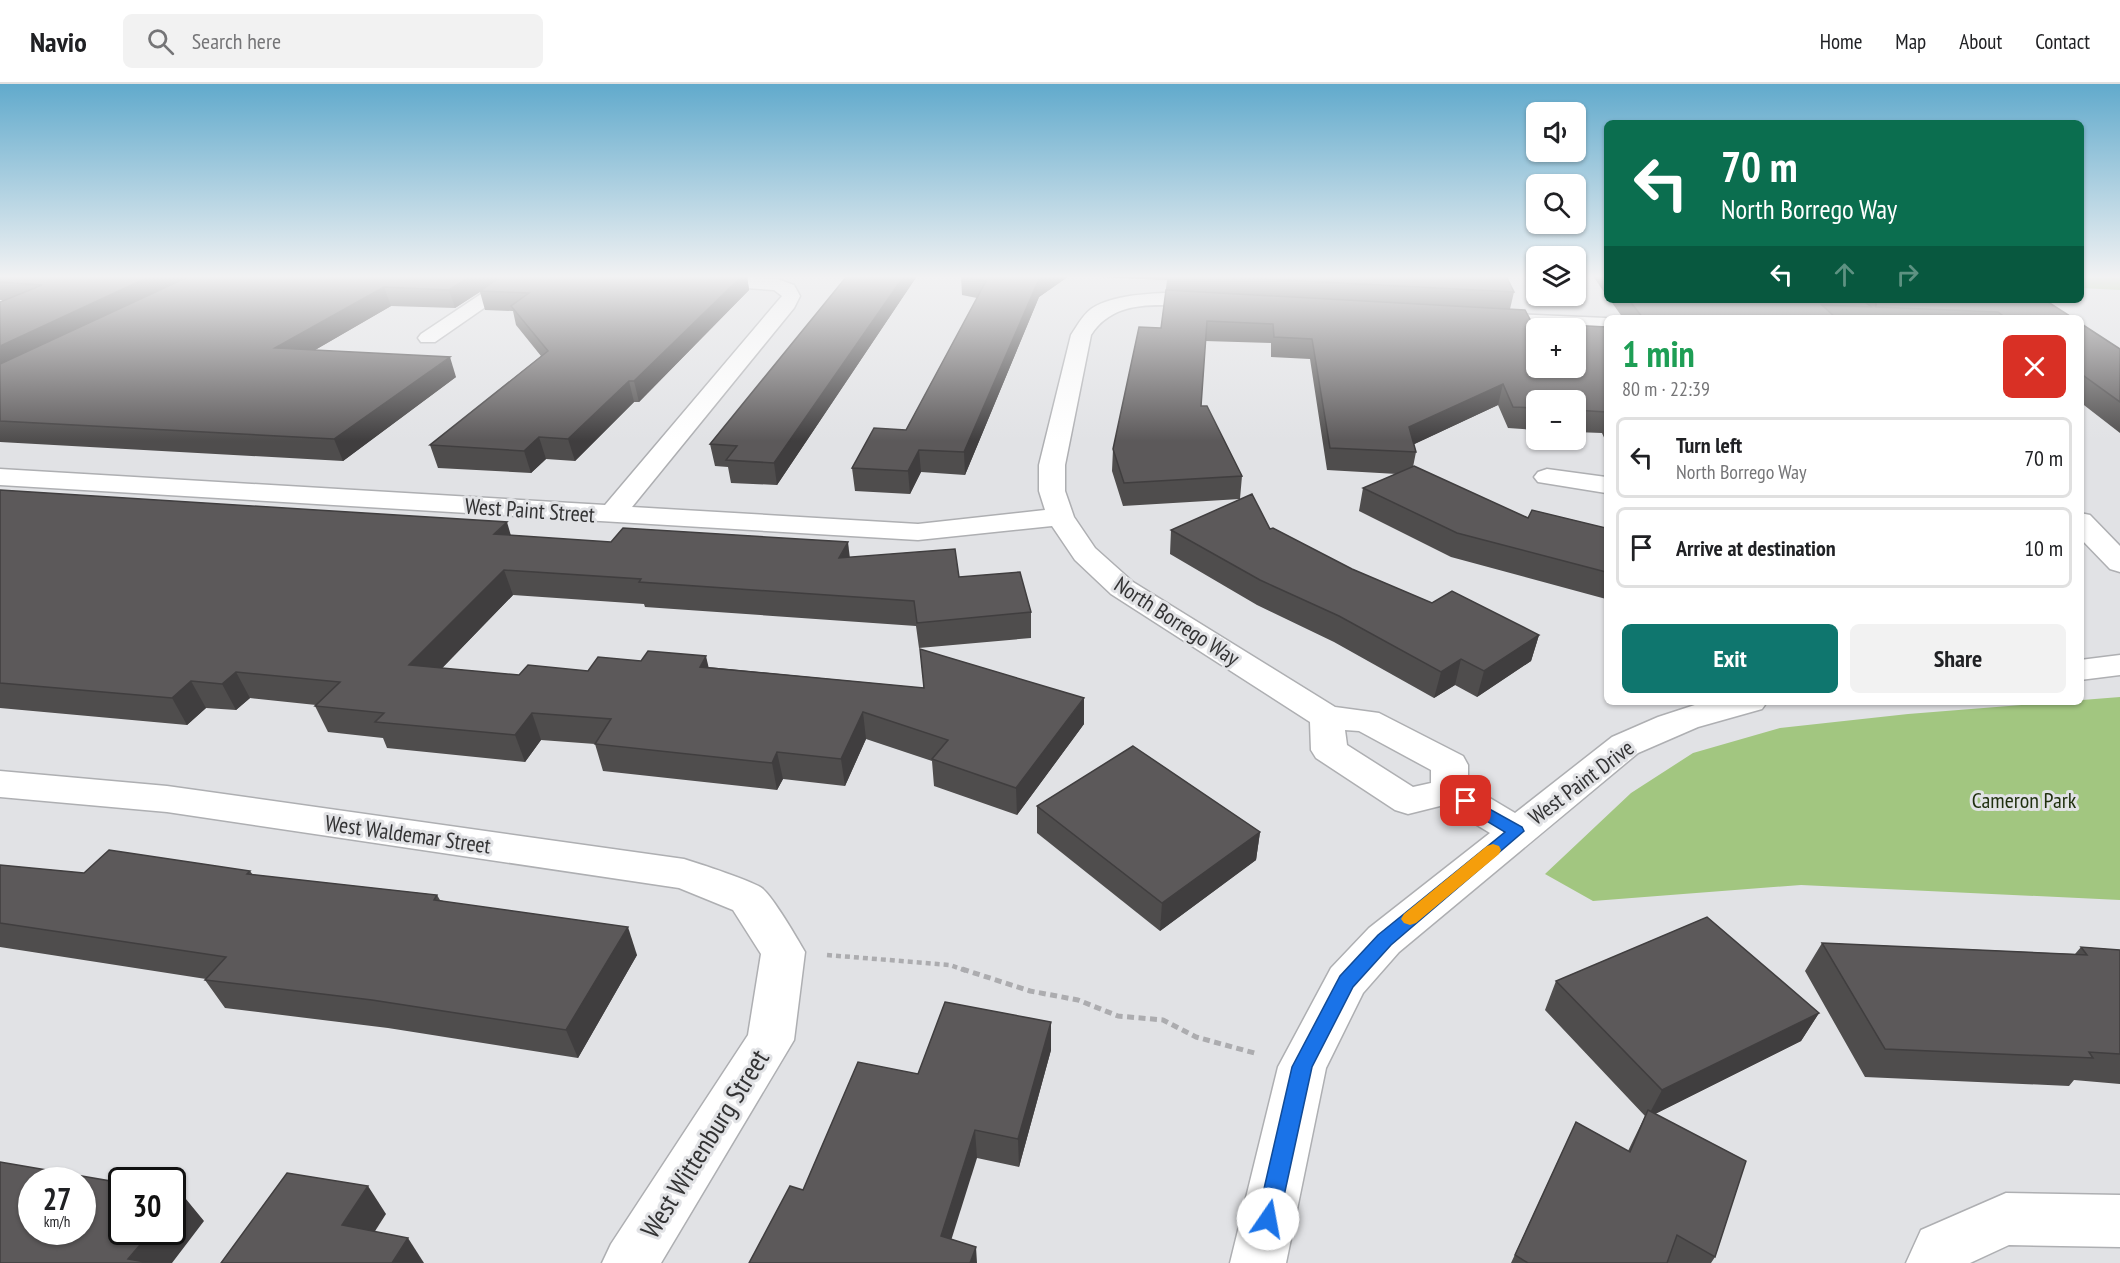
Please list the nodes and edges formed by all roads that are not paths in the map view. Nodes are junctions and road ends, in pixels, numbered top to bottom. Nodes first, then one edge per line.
1 (438, 331) edge
2 (765, 331) edge
3 (1084, 331) edge
4 (428, 338) dead end
5 (0, 477) edge
6 (1547, 477) dead end
7 (1604, 485) edge
8 (611, 515) junction
9 (1060, 517) junction
10 (2084, 525) edge
11 (2120, 563) edge
12 (2120, 665) edge
13 (2084, 670) edge
14 (1732, 705) edge
15 (1327, 717) junction
16 (0, 784) edge
17 (1449, 791) junction
18 (1516, 831) junction
19 (783, 952) joint
20 (2120, 1221) edge
21 (1937, 1256) edge
22 (630, 1263) edge
23 (1258, 1263) edge

1 - 4 street
2 - 8 street
3 - 9 street, North Borrego Way
5 - 8 street, West Paint Street
6 - 7 street
8 - 9 street, West Paint Street
9 - 15 street, North Borrego Way
10 - 11 street
12 - 13 street
14 - 18 street, West Paint Drive
15 - 17 street, North Borrego Way
15 - 17 street
16 - 19 street, West Waldemar Street
17 - 18 street
18 - 23 street, West Paint Drive
19 - 22 street, West Wittenburg Street
20 - 21 street

